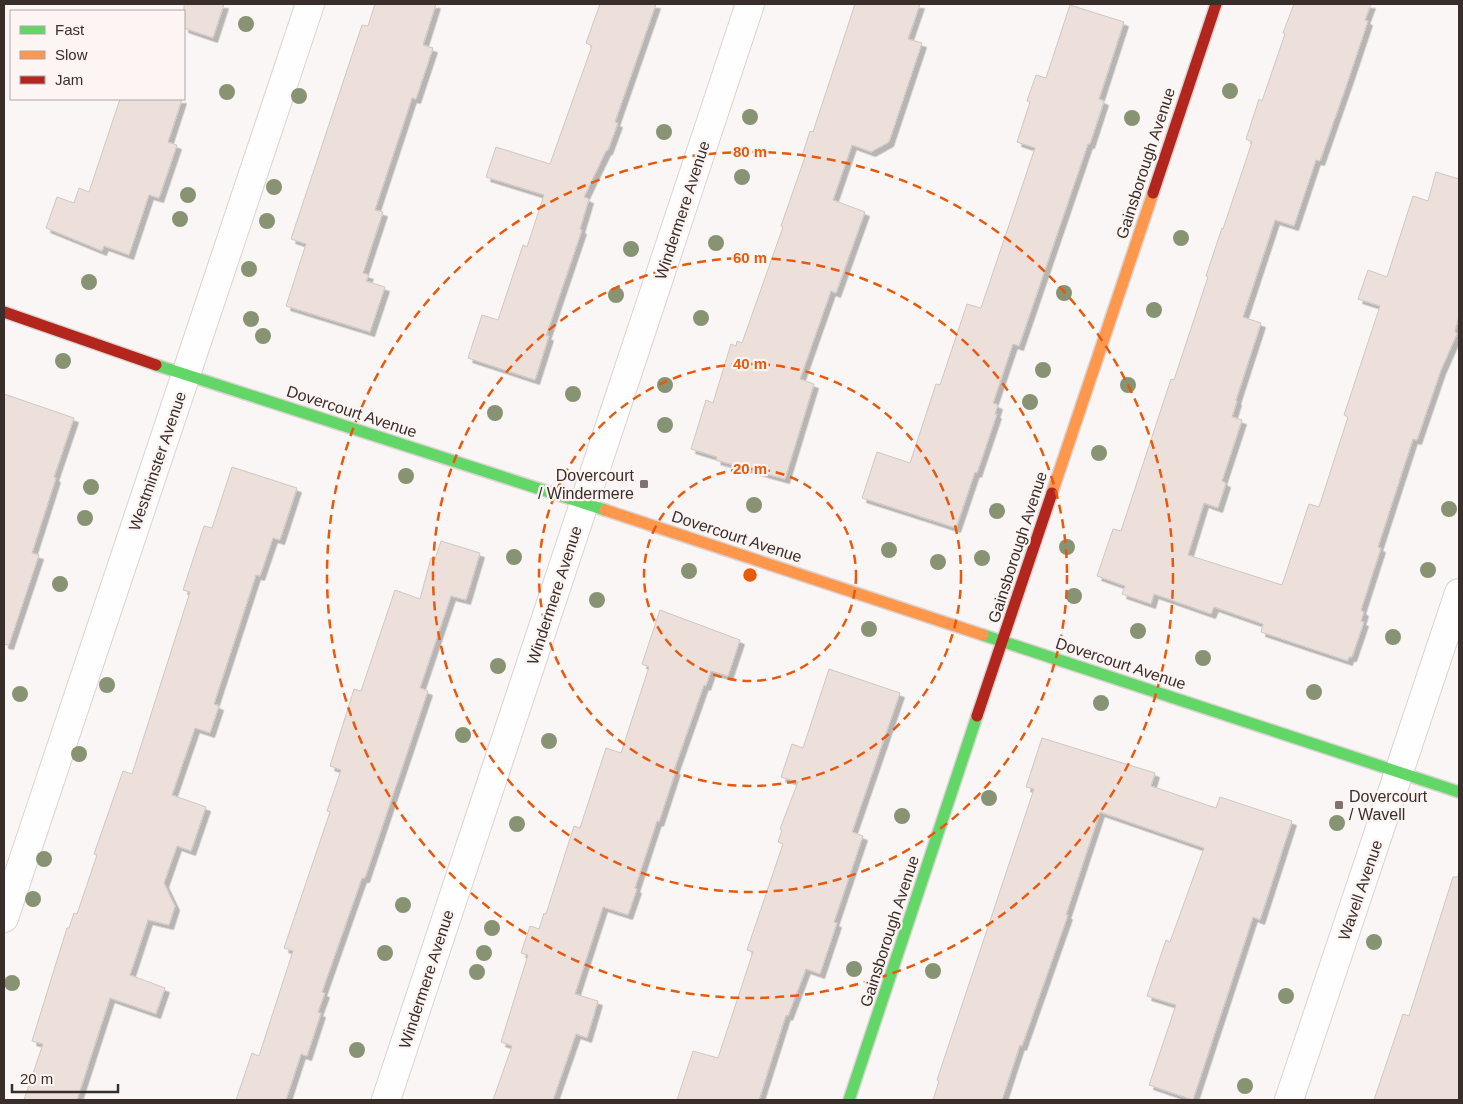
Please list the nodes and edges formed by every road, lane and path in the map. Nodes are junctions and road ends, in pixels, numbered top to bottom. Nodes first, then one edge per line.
1 (310, 4) edge
2 (750, 4) edge
3 (1216, 4) edge
4 (4, 312) edge
5 (186, 375) junction
6 (584, 503) junction
7 (1459, 594) edge
8 (1002, 641) junction
9 (1399, 773) junction
10 (1459, 792) edge
11 (4, 918) edge
12 (386, 1100) edge
13 (849, 1100) edge
14 (1289, 1100) edge

1 - 5 street, Westminster Avenue
2 - 6 street, Windermere Avenue
3 - 8 street, Gainsborough Avenue
4 - 5 street, Dovercourt Avenue
5 - 6 street, Dovercourt Avenue
5 - 11 street, Westminster Avenue
6 - 8 street, Dovercourt Avenue
6 - 12 street, Windermere Avenue
7 - 9 street, Wavell Avenue
8 - 9 street, Dovercourt Avenue
8 - 13 street, Gainsborough Avenue
9 - 10 street, Dovercourt Avenue
9 - 14 street, Wavell Avenue

